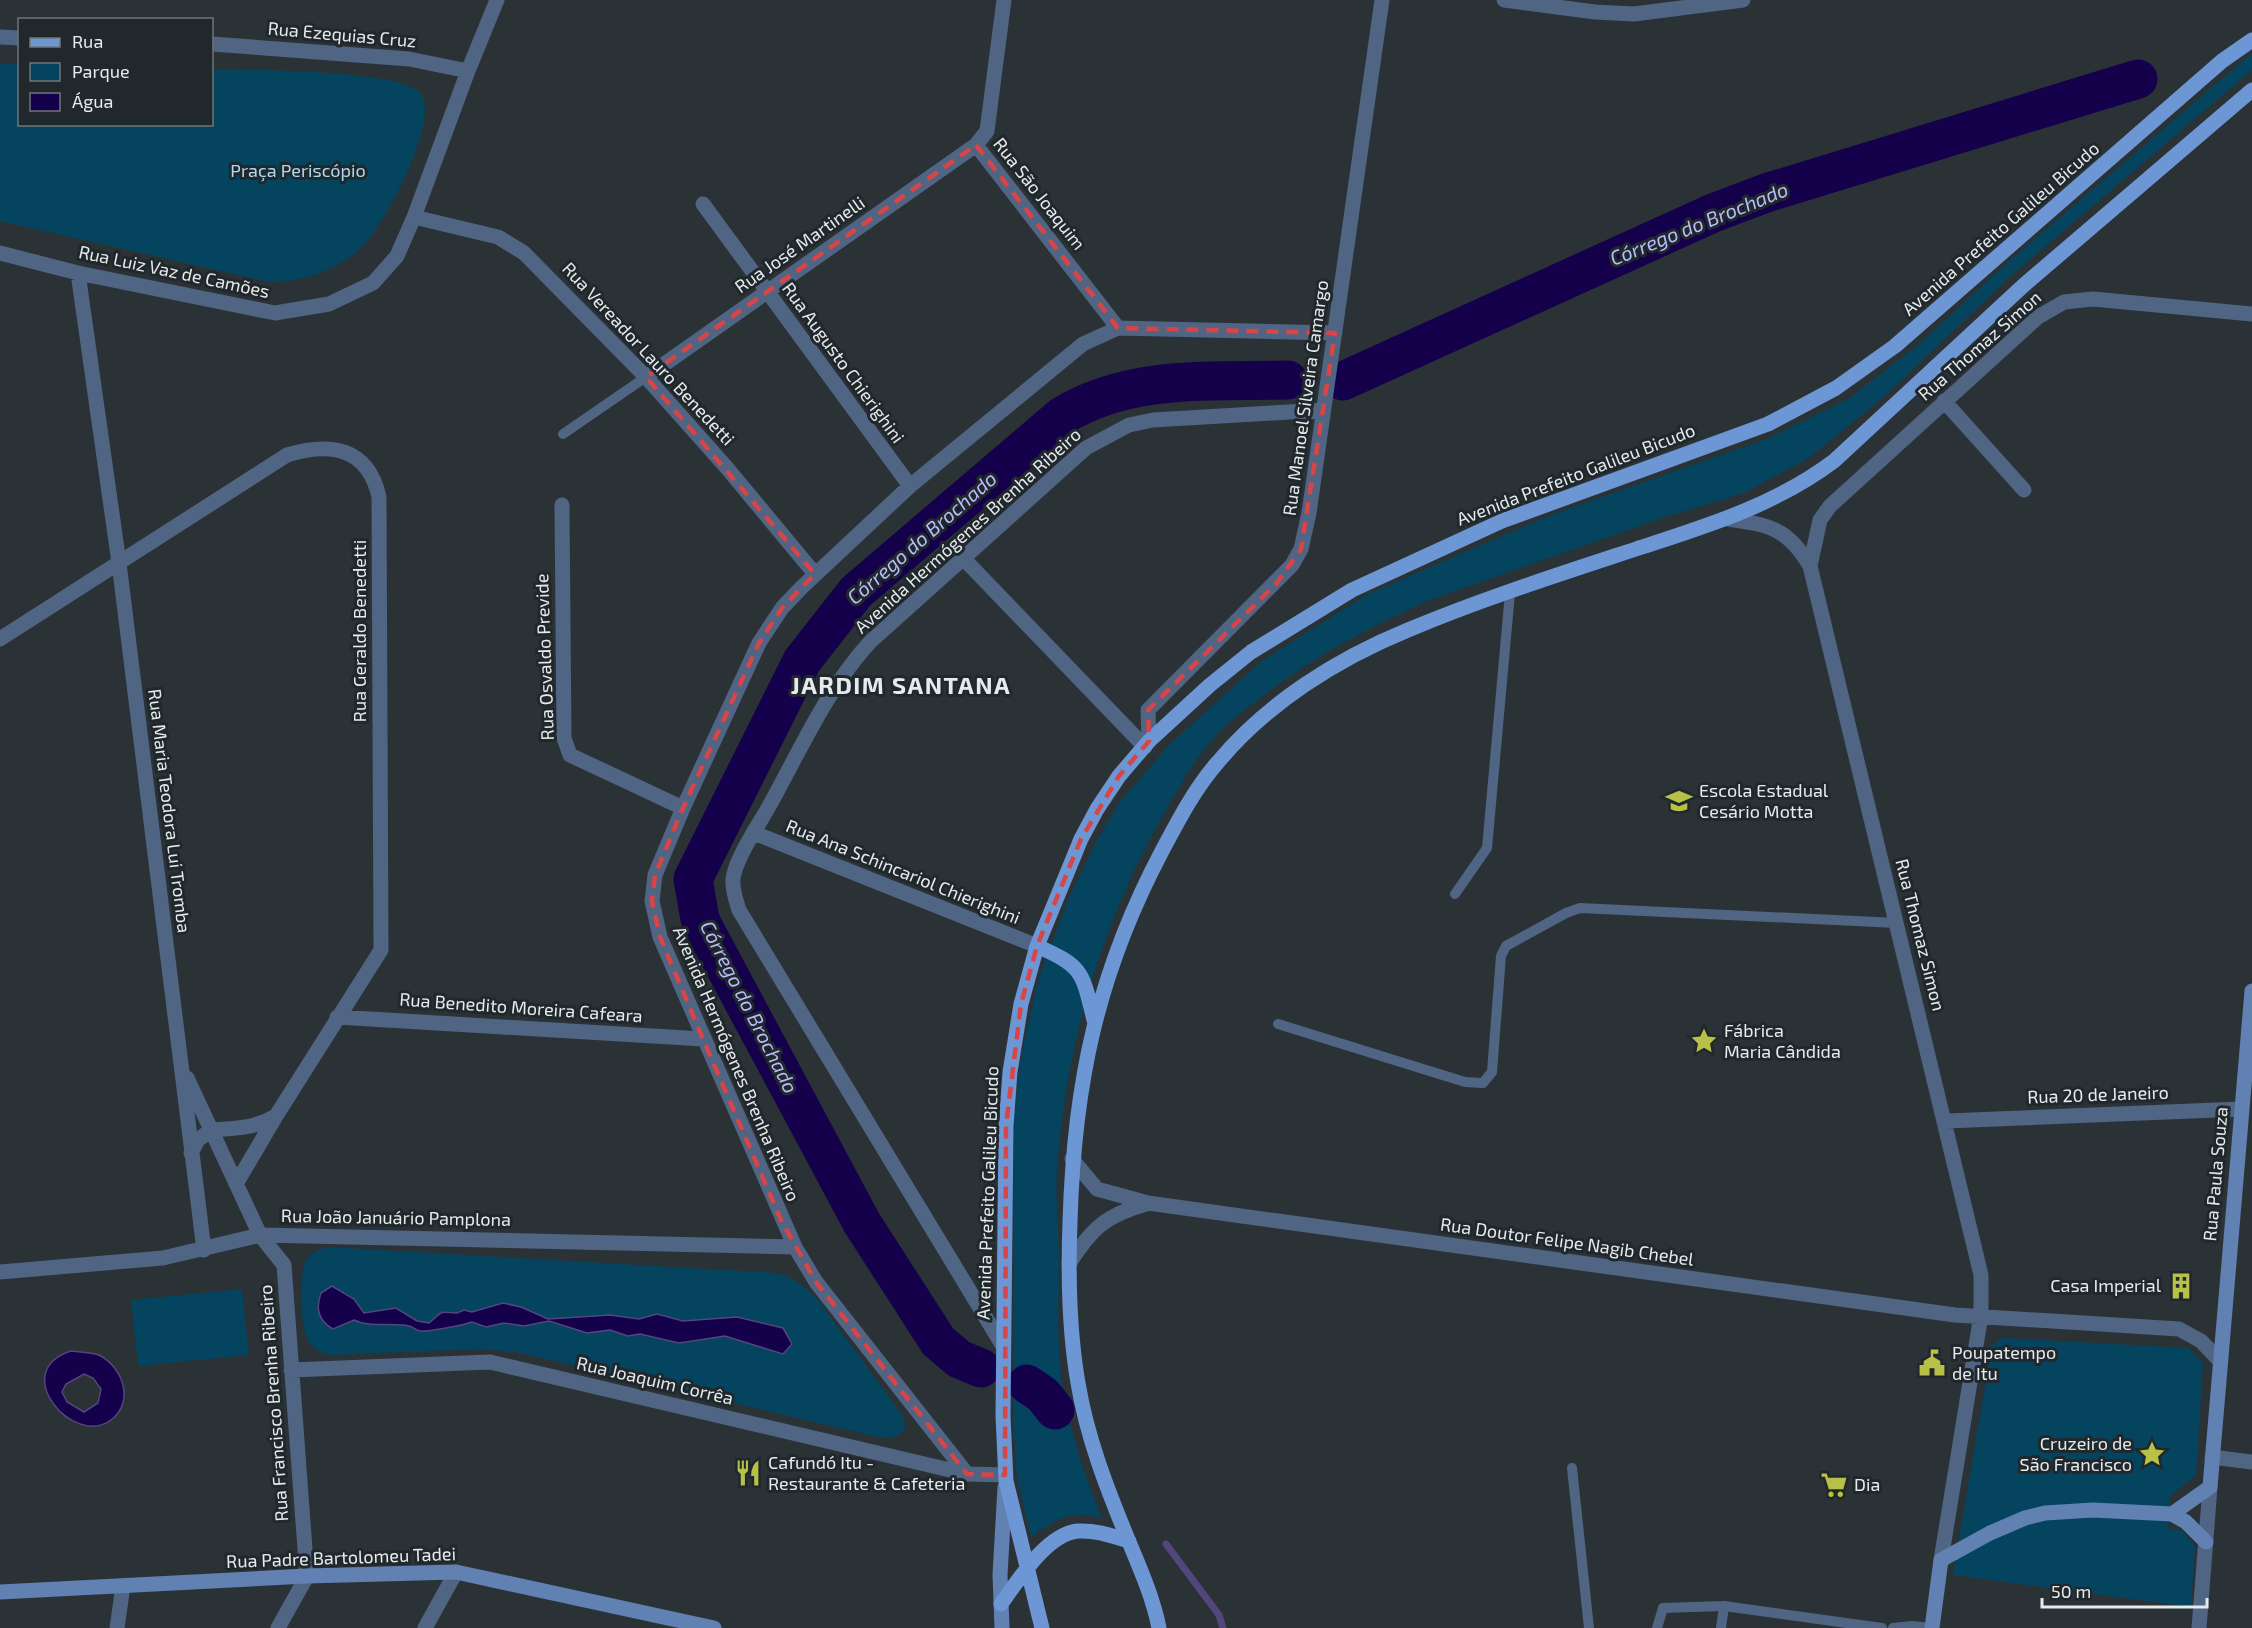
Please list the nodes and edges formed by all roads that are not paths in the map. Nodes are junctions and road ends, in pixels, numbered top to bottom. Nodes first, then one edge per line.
1 (498, 0) edge
2 (1004, 0) edge
3 (1382, 0) edge
4 (1504, 0) edge
5 (1743, 0) edge
6 (0, 37) edge
7 (18, 38) edge
8 (2252, 40) edge
9 (213, 44) edge
10 (468, 70) junction
11 (2252, 90) edge
12 (976, 145) junction
13 (703, 204) dead end
14 (414, 217) junction
15 (0, 253) edge
16 (78, 273) junction
17 (767, 291) junction
18 (2252, 314) edge
19 (1118, 328) junction
20 (1335, 333) junction
21 (646, 377) junction
22 (1944, 401) junction
23 (1323, 410) junction
24 (563, 434) dead end
25 (910, 486) junction
26 (2024, 490) dead end
27 (562, 505) dead end
28 (1728, 519) junction
29 (963, 558) junction
30 (119, 563) junction
31 (1810, 566) junction
32 (815, 574) junction
33 (1510, 593) junction
34 (0, 639) edge
35 (1147, 744) junction
36 (683, 808) junction
37 (754, 833) junction
38 (1455, 894) dead end
39 (1897, 923) junction
40 (1037, 946) junction
41 (2252, 991) edge
42 (337, 1017) junction
43 (1094, 1020) junction
44 (1278, 1024) dead end
45 (703, 1039) junction
46 (181, 1064) junction
47 (2246, 1109) edge
48 (276, 1116) junction
49 (1946, 1120) junction
50 (211, 1130) junction
51 (191, 1153) junction
52 (1072, 1159) junction
53 (236, 1184) junction
54 (1148, 1203) junction
55 (260, 1235) junction
56 (795, 1247) junction
57 (204, 1250) junction
58 (1069, 1263) junction
59 (0, 1272) edge
60 (1981, 1315) junction
61 (1003, 1346) junction
62 (2220, 1361) junction
63 (291, 1370) junction
64 (2212, 1457) junction
65 (2252, 1462) edge
66 (1572, 1468) dead end
67 (967, 1474) junction
68 (1005, 1478) junction
69 (2210, 1488) junction
70 (2172, 1514) junction
71 (1129, 1541) junction
72 (2206, 1542) junction
73 (1941, 1560) junction
74 (1028, 1566) junction
75 (456, 1572) junction
76 (307, 1576) junction
77 (123, 1586) junction
78 (0, 1592) edge
79 (1001, 1604) junction
80 (1724, 1605) junction
81 (117, 1628) edge
82 (278, 1628) edge
83 (425, 1628) edge
84 (714, 1628) edge
85 (1002, 1628) edge
86 (1042, 1628) edge
87 (1159, 1628) edge
88 (1589, 1628) edge
89 (1657, 1628) edge
90 (1721, 1628) edge
91 (1882, 1628) edge
92 (1893, 1628) edge
93 (1932, 1628) edge
94 (2199, 1628) edge

1 - 10 street, Rua Luiz Vaz de Camões
2 - 12 street, Rua São Joaquim
3 - 20 street, Rua Manoel Silveira Camargo
4 - 5 street
6 - 7 street
8 - 35 main road, Avenida Prefeito Galileu Bicudo
9 - 10 street, Rua Ezequias Cruz
10 - 14 street, Rua Luiz Vaz de Camões
11 - 28 main road
12 - 17 street, Rua José Martinelli
12 - 19 street, Rua São Joaquim
13 - 17 street, Rua Augusto Chierighini
14 - 16 street, Rua Luiz Vaz de Camões
14 - 21 street, Rua Vereador Lauro Benedetti
15 - 16 street, Rua Luiz Vaz de Camões
16 - 30 street, Rua Maria Teodora Lui Tromba
17 - 21 street, Rua José Martinelli
17 - 25 street, Rua Augusto Chierighini
18 - 22 street, Rua Thomaz Simon
19 - 20 street, Avenida Hermógenes Brenha Ribeiro
19 - 25 street, Avenida Hermógenes Brenha Ribeiro
20 - 23 street, Rua Manoel Silveira Camargo
21 - 24 lane
21 - 32 street, Rua Vereador Lauro Benedetti
22 - 26 street
22 - 31 street, Rua Thomaz Simon
23 - 29 street, Avenida Hermógenes Brenha Ribeiro
23 - 35 street, Rua Manoel Silveira Camargo
25 - 32 street, Avenida Hermógenes Brenha Ribeiro
27 - 36 street, Rua Osvaldo Previde
28 - 31 street, Rua Thomaz Simon
28 - 33 main road
29 - 35 street
29 - 37 street, Avenida Hermógenes Brenha Ribeiro
30 - 34 street, Rua Geraldo Benedetti
30 - 42 street, Rua Geraldo Benedetti
30 - 46 street, Rua Maria Teodora Lui Tromba
31 - 39 street, Rua Thomaz Simon
32 - 36 street, Avenida Hermógenes Brenha Ribeiro
33 - 38 lane
33 - 43 main road
35 - 40 main road, Avenida Prefeito Galileu Bicudo
36 - 45 street, Avenida Hermógenes Brenha Ribeiro
37 - 40 street, Rua Ana Schincariol Chierighini
37 - 61 street, Avenida Hermógenes Brenha Ribeiro
39 - 44 lane
39 - 49 street, Rua Thomaz Simon
40 - 43 main road
40 - 61 main road, Avenida Prefeito Galileu Bicudo
41 - 47 main road, Rua Paula Souza
42 - 45 street, Rua Benedito Moreira Cafeara
42 - 48 street, Rua Geraldo Benedetti
43 - 52 main road
45 - 56 street, Avenida Hermógenes Brenha Ribeiro
46 - 50 street, Rua Maria Teodora Lui Tromba
46 - 51 street, Rua Maria Teodora Lui Tromba
47 - 49 street, Rua 20 de Janeiro
47 - 62 main road, Rua Paula Souza
48 - 50 street
48 - 53 street, Rua Geraldo Benedetti
49 - 60 street, Rua Thomaz Simon
50 - 51 street
50 - 53 street, Rua Maria Teodora Lui Tromba
51 - 57 street, Rua Maria Teodora Lui Tromba
52 - 54 street, Rua Doutor Felipe Nagib Chebel
52 - 58 main road
53 - 55 street, Rua Maria Teodora Lui Tromba
54 - 58 street, Rua Doutor Felipe Nagib Chebel
54 - 60 street, Rua Doutor Felipe Nagib Chebel
55 - 56 street, Rua João Januário Pamplona
55 - 57 street, Rua João Januário Pamplona
55 - 63 street, Rua Francisco Brenha Ribeiro
56 - 67 street, Avenida Hermógenes Brenha Ribeiro
57 - 59 street, Rua João Januário Pamplona
58 - 71 main road
60 - 62 street, Rua Doutor Felipe Nagib Chebel
60 - 73 street, Rua Thomaz Simon
61 - 68 main road, Avenida Prefeito Galileu Bicudo
62 - 64 main road, Rua Paula Souza
63 - 67 street, Rua Joaquim Corrêa
63 - 76 street, Rua Francisco Brenha Ribeiro
64 - 65 street
64 - 69 main road, Rua Paula Souza
66 - 88 lane
67 - 68 street, Rua Joaquim Corrêa
68 - 74 main road, Avenida Prefeito Galileu Bicudo
68 - 79 main road
69 - 70 main road
69 - 72 street
70 - 72 main road
70 - 73 main road
71 - 74 main road
71 - 87 main road
72 - 94 street
73 - 93 main road
74 - 79 main road
74 - 86 main road, Avenida Prefeito Galileu Bicudo
75 - 76 main road, Rua Padre Bartolomeu Tadei
75 - 83 street
75 - 84 main road, Rua Padre Bartolomeu Tadei
76 - 77 main road, Rua Padre Bartolomeu Tadei
76 - 82 street
77 - 78 main road, Rua Padre Bartolomeu Tadei
77 - 81 street
79 - 85 main road
80 - 89 lane
80 - 90 lane
80 - 91 lane
92 - 93 lane

